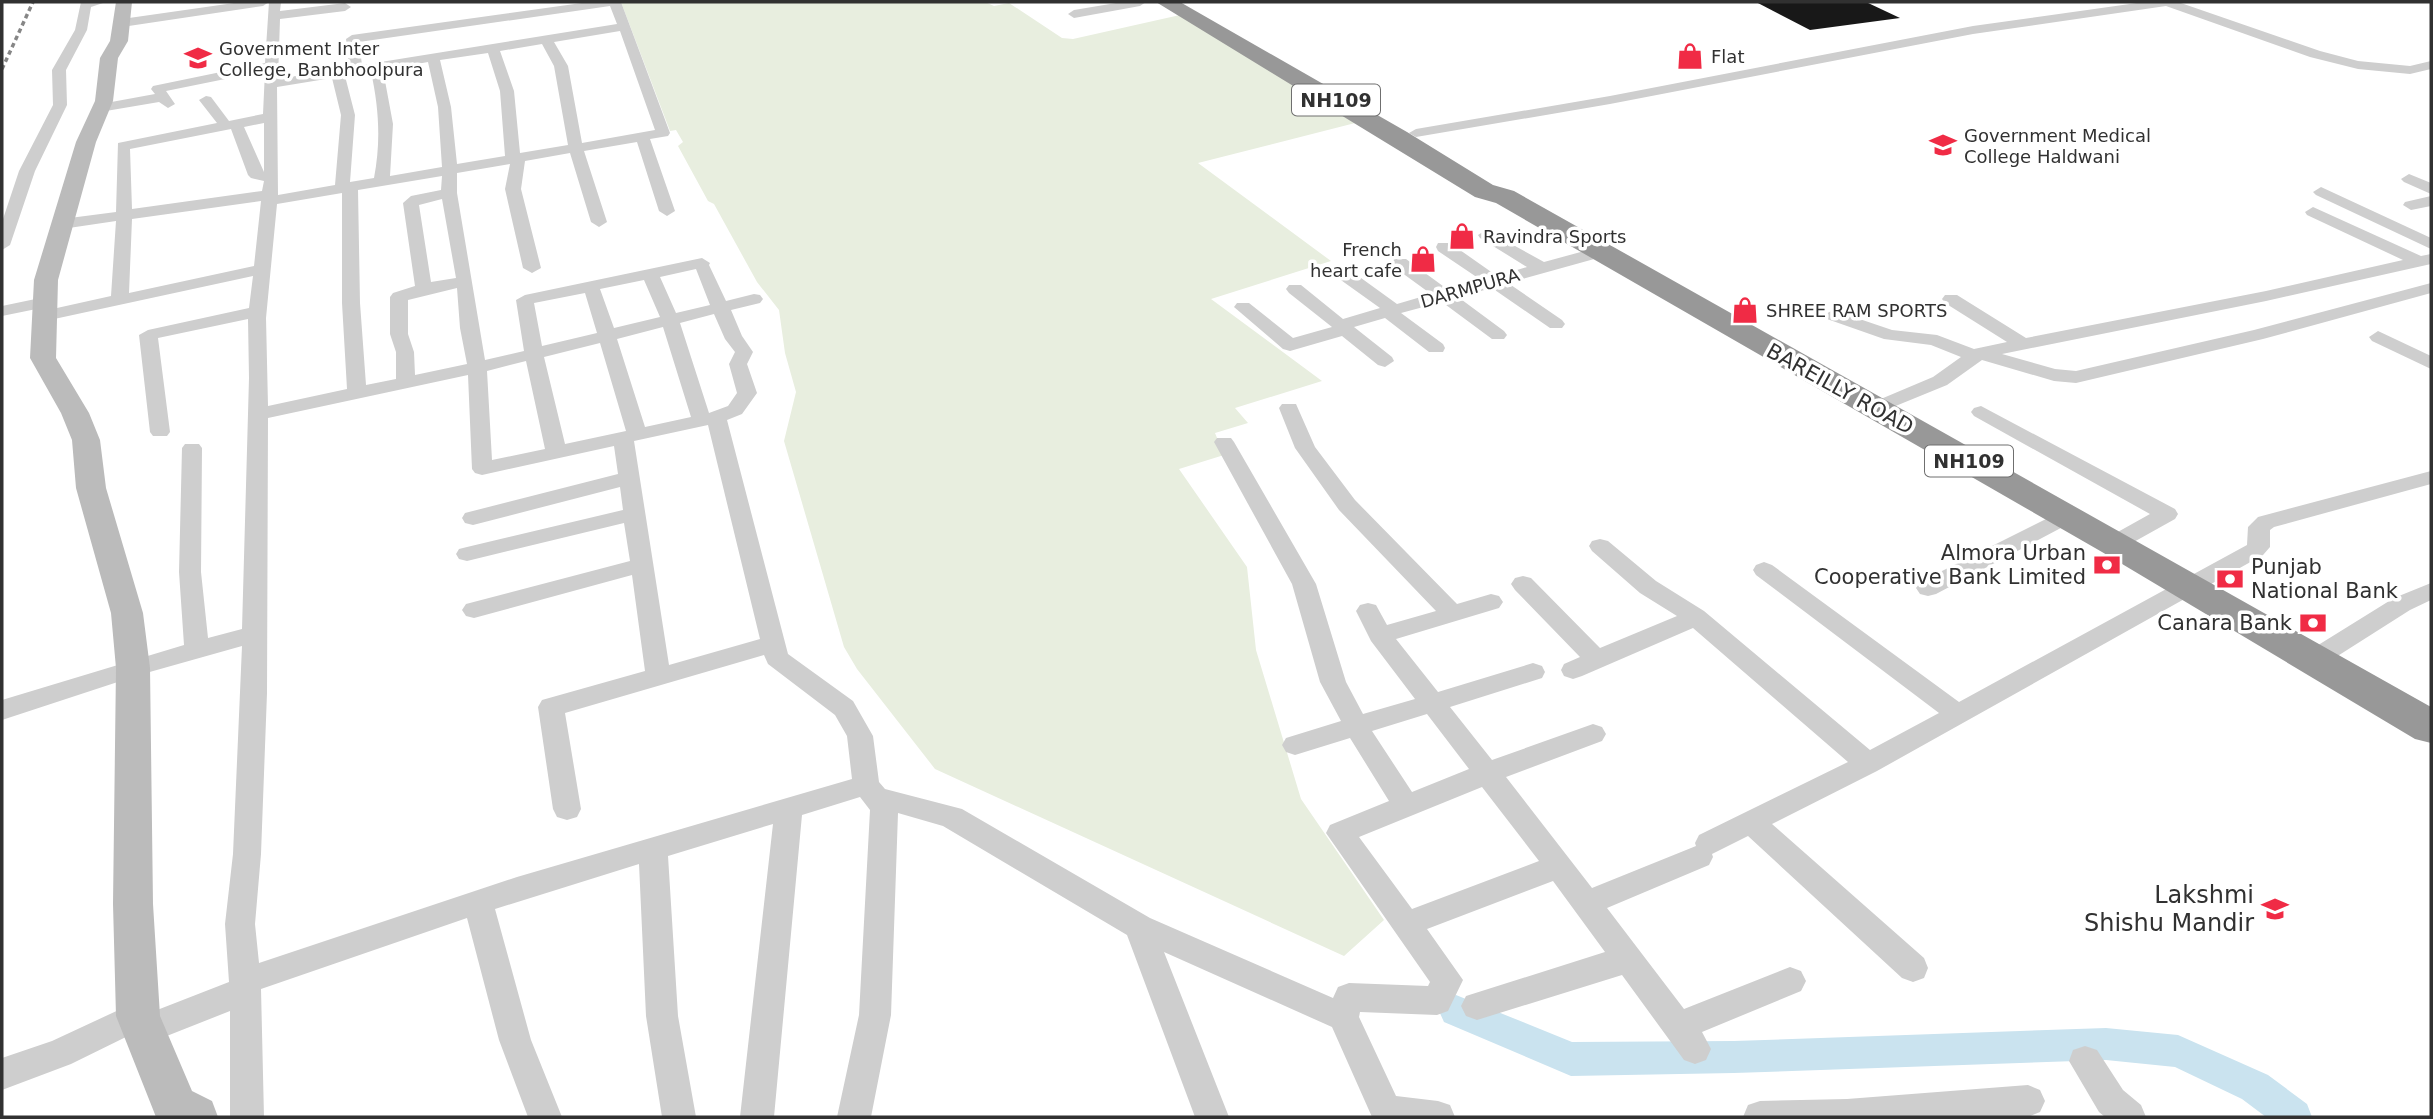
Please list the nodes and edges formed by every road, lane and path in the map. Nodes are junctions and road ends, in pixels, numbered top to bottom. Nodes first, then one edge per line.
1 (614, 2) edge
2 (1140, 2) edge
3 (1166, 2) edge
4 (1185, 2) edge
5 (596, 3) edge
6 (270, 7) edge
7 (537, 7) edge
8 (115, 9) edge
9 (1074, 14) dead end
10 (348, 19) edge
11 (624, 27) junction
12 (546, 39) junction
13 (493, 48) junction
14 (433, 57) junction
15 (2431, 65) edge
16 (376, 67) junction
17 (356, 70) junction
18 (337, 73) junction
19 (272, 74) junction
20 (206, 100) dead end
21 (100, 108) junction
22 (271, 117) junction
23 (231, 125) junction
24 (1407, 135) junction
25 (642, 136) junction
26 (576, 148) junction
27 (515, 159) junction
28 (451, 170) junction
29 (2409, 179) dead end
30 (382, 181) junction
31 (346, 187) junction
32 (270, 191) junction
33 (2431, 191) edge
34 (2320, 192) dead end
35 (449, 193) junction
36 (2411, 205) dead end
37 (667, 211) dead end
38 (2313, 212) dead end
39 (124, 215) junction
40 (599, 222) dead end
41 (62, 224) junction
42 (1486, 235) dead end
43 (2, 244) edge
44 (2431, 244) edge
45 (1444, 247) dead end
46 (1599, 251) junction
47 (2426, 261) edge
48 (1400, 263) dead end
49 (532, 268) dead end
50 (1541, 268) junction
51 (263, 269) junction
52 (1344, 275) dead end
53 (652, 278) dead end
54 (1495, 281) junction
55 (465, 282) junction
56 (431, 288) junction
57 (2431, 288) edge
58 (1295, 289) dead end
59 (594, 293) dead end
60 (1446, 296) junction
61 (754, 299) dead end
62 (1951, 299) dead end
63 (120, 300) junction
64 (723, 307) junction
65 (1243, 307) dead end
66 (45, 309) junction
67 (2, 311) edge
68 (159, 311) junction
69 (1391, 311) junction
70 (257, 312) junction
71 (1833, 315) dead end
72 (670, 320) junction
73 (1556, 324) dead end
74 (1343, 327) junction
75 (1498, 335) dead end
76 (606, 336) junction
77 (2378, 337) dead end
78 (2023, 344) junction
79 (1436, 348) dead end
80 (534, 354) junction
81 (1978, 355) junction
82 (1385, 361) dead end
83 (2431, 363) edge
84 (477, 367) junction
85 (406, 381) junction
86 (357, 392) junction
87 (1289, 408) dead end
88 (1876, 408) junction
89 (1981, 412) dead end
90 (258, 414) junction
91 (709, 419) junction
92 (160, 432) dead end
93 (630, 436) junction
94 (1224, 442) dead end
95 (192, 448) dead end
96 (556, 452) junction
97 (2431, 477) edge
98 (629, 478) junction
99 (634, 514) junction
100 (2066, 516) junction
101 (473, 518) dead end
102 (2115, 543) junction
103 (1600, 546) dead end
104 (467, 554) dead end
105 (642, 565) junction
106 (1764, 570) dead end
107 (1523, 584) dead end
108 (2188, 585) junction
109 (1928, 588) dead end
110 (2431, 591) edge
111 (1491, 602) dead end
112 (474, 610) dead end
113 (1368, 611) dead end
114 (1453, 614) junction
115 (1696, 617) junction
116 (254, 634) junction
117 (1380, 635) junction
118 (774, 644) junction
119 (197, 650) junction
120 (2315, 658) junction
121 (1597, 660) junction
122 (132, 668) junction
123 (1573, 670) dead end
124 (1533, 672) dead end
125 (658, 677) junction
126 (1431, 702) junction
127 (2, 710) edge
128 (1958, 714) junction
129 (1357, 727) junction
130 (2431, 727) edge
131 (1593, 734) dead end
132 (1295, 745) dead end
133 (1868, 764) junction
134 (1485, 774) junction
135 (871, 792) junction
136 (1406, 806) junction
137 (789, 808) junction
138 (567, 809) dead end
139 (1751, 822) junction
140 (653, 848) junction
141 (1559, 866) junction
142 (478, 902) junction
143 (1587, 903) junction
144 (1406, 924) junction
145 (1139, 927) junction
146 (1628, 959) junction
147 (1913, 968) dead end
148 (1790, 981) dead end
149 (245, 986) junction
150 (1477, 1006) dead end
151 (1343, 1017) junction
152 (141, 1023) junction
153 (2085, 1061) dead end
154 (2, 1074) edge
155 (2028, 1101) dead end
156 (1388, 1114) edge
157 (1894, 1114) edge
158 (195, 1117) edge
159 (247, 1117) edge
160 (545, 1117) edge
161 (679, 1117) edge
162 (757, 1117) edge
163 (853, 1117) edge
164 (1212, 1117) edge
165 (1438, 1117) edge
166 (1760, 1117) edge
167 (1774, 1117) edge
168 (2129, 1117) edge

1 - 5 street
1 - 11 street
2 - 9 street
3 - 24 highway, BAREILLY ROAD / NH109
4 - 24 highway, BAREILLY ROAD / NH109
5 - 7 street
6 - 8 street
6 - 10 street
6 - 19 street
7 - 10 street
8 - 21 street
8 - 43 street
10 - 17 street
11 - 12 street
11 - 25 street
12 - 13 street
12 - 26 street
13 - 14 street
13 - 27 street
14 - 16 street
14 - 28 street
15 - 24 street
16 - 17 street
16 - 30 street
17 - 18 street
18 - 19 street
18 - 31 street
19 - 21 street
19 - 22 street
20 - 23 street
21 - 41 street
22 - 23 street
22 - 32 street
23 - 32 street
23 - 39 street
24 - 46 highway, BAREILLY ROAD / NH109
25 - 26 street
25 - 37 street
26 - 27 street
26 - 40 street
27 - 28 street
27 - 49 street
28 - 30 street
28 - 35 street
29 - 33 street
30 - 31 street
31 - 32 street
31 - 86 street
32 - 39 street
32 - 51 street
33 - 36 street
34 - 44 street
35 - 55 street
35 - 56 street
38 - 47 street
39 - 41 street
39 - 63 street
41 - 66 street
42 - 50 street
45 - 54 street
46 - 50 street, DARMPURA
46 - 88 highway, BAREILLY ROAD / NH109
47 - 78 street
48 - 60 street
50 - 54 street, DARMPURA
51 - 68 street
51 - 70 street
52 - 69 street
53 - 72 street
54 - 60 street, DARMPURA
54 - 73 street
55 - 56 street
55 - 84 street
56 - 85 street
57 - 81 street
58 - 74 street
59 - 76 street
60 - 69 street, DARMPURA
60 - 75 street
61 - 64 street
62 - 78 street
63 - 66 street
63 - 68 street
64 - 72 street
64 - 80 street
64 - 91 street
65 - 74 street, DARMPURA
66 - 67 street
66 - 122 street
68 - 70 street
68 - 92 street
69 - 74 street, DARMPURA
69 - 79 street
70 - 90 street
71 - 81 street
72 - 76 street
72 - 91 street
74 - 82 street
76 - 80 street
76 - 93 street
77 - 83 street
78 - 81 street
80 - 84 street
80 - 96 street
81 - 88 street
84 - 85 street
84 - 96 street
85 - 86 street
86 - 90 street
87 - 114 street
88 - 100 highway, BAREILLY ROAD / NH109
89 - 102 street
90 - 116 street
91 - 93 street
91 - 118 street
93 - 96 street
93 - 98 street
94 - 129 street
95 - 119 street
97 - 108 street
98 - 99 street
98 - 101 street
99 - 104 street
99 - 105 street
100 - 102 highway, BAREILLY ROAD / NH109
100 - 109 street
102 - 108 highway, BAREILLY ROAD / NH109
103 - 115 street
105 - 112 street
105 - 125 street
106 - 128 street
107 - 121 street
108 - 120 highway, BAREILLY ROAD / NH109
108 - 128 street
110 - 120 street
111 - 114 street
113 - 117 street
114 - 117 street
115 - 121 street
115 - 133 street
116 - 119 street
116 - 149 street
117 - 126 street
118 - 125 street
118 - 135 street
119 - 122 street
120 - 130 highway, BAREILLY ROAD / NH109
121 - 123 street
122 - 127 street
122 - 152 street
124 - 126 street
125 - 138 street
126 - 129 street
126 - 134 street
128 - 133 street
129 - 132 street
129 - 136 street
131 - 134 street
133 - 139 street
134 - 136 street
134 - 141 street
135 - 137 street
135 - 145 street
135 - 163 street
136 - 144 street
137 - 140 street
137 - 162 street
139 - 143 street
139 - 147 street
140 - 142 street
140 - 161 street
141 - 143 street
141 - 144 street
142 - 149 street
142 - 160 street
143 - 146 street
144 - 151 street
145 - 151 street
145 - 164 street
146 - 148 street
146 - 150 street
149 - 152 street
149 - 159 street
151 - 156 street
152 - 154 street
152 - 158 street
153 - 168 street
155 - 157 street
156 - 165 street
157 - 167 street
166 - 167 street

